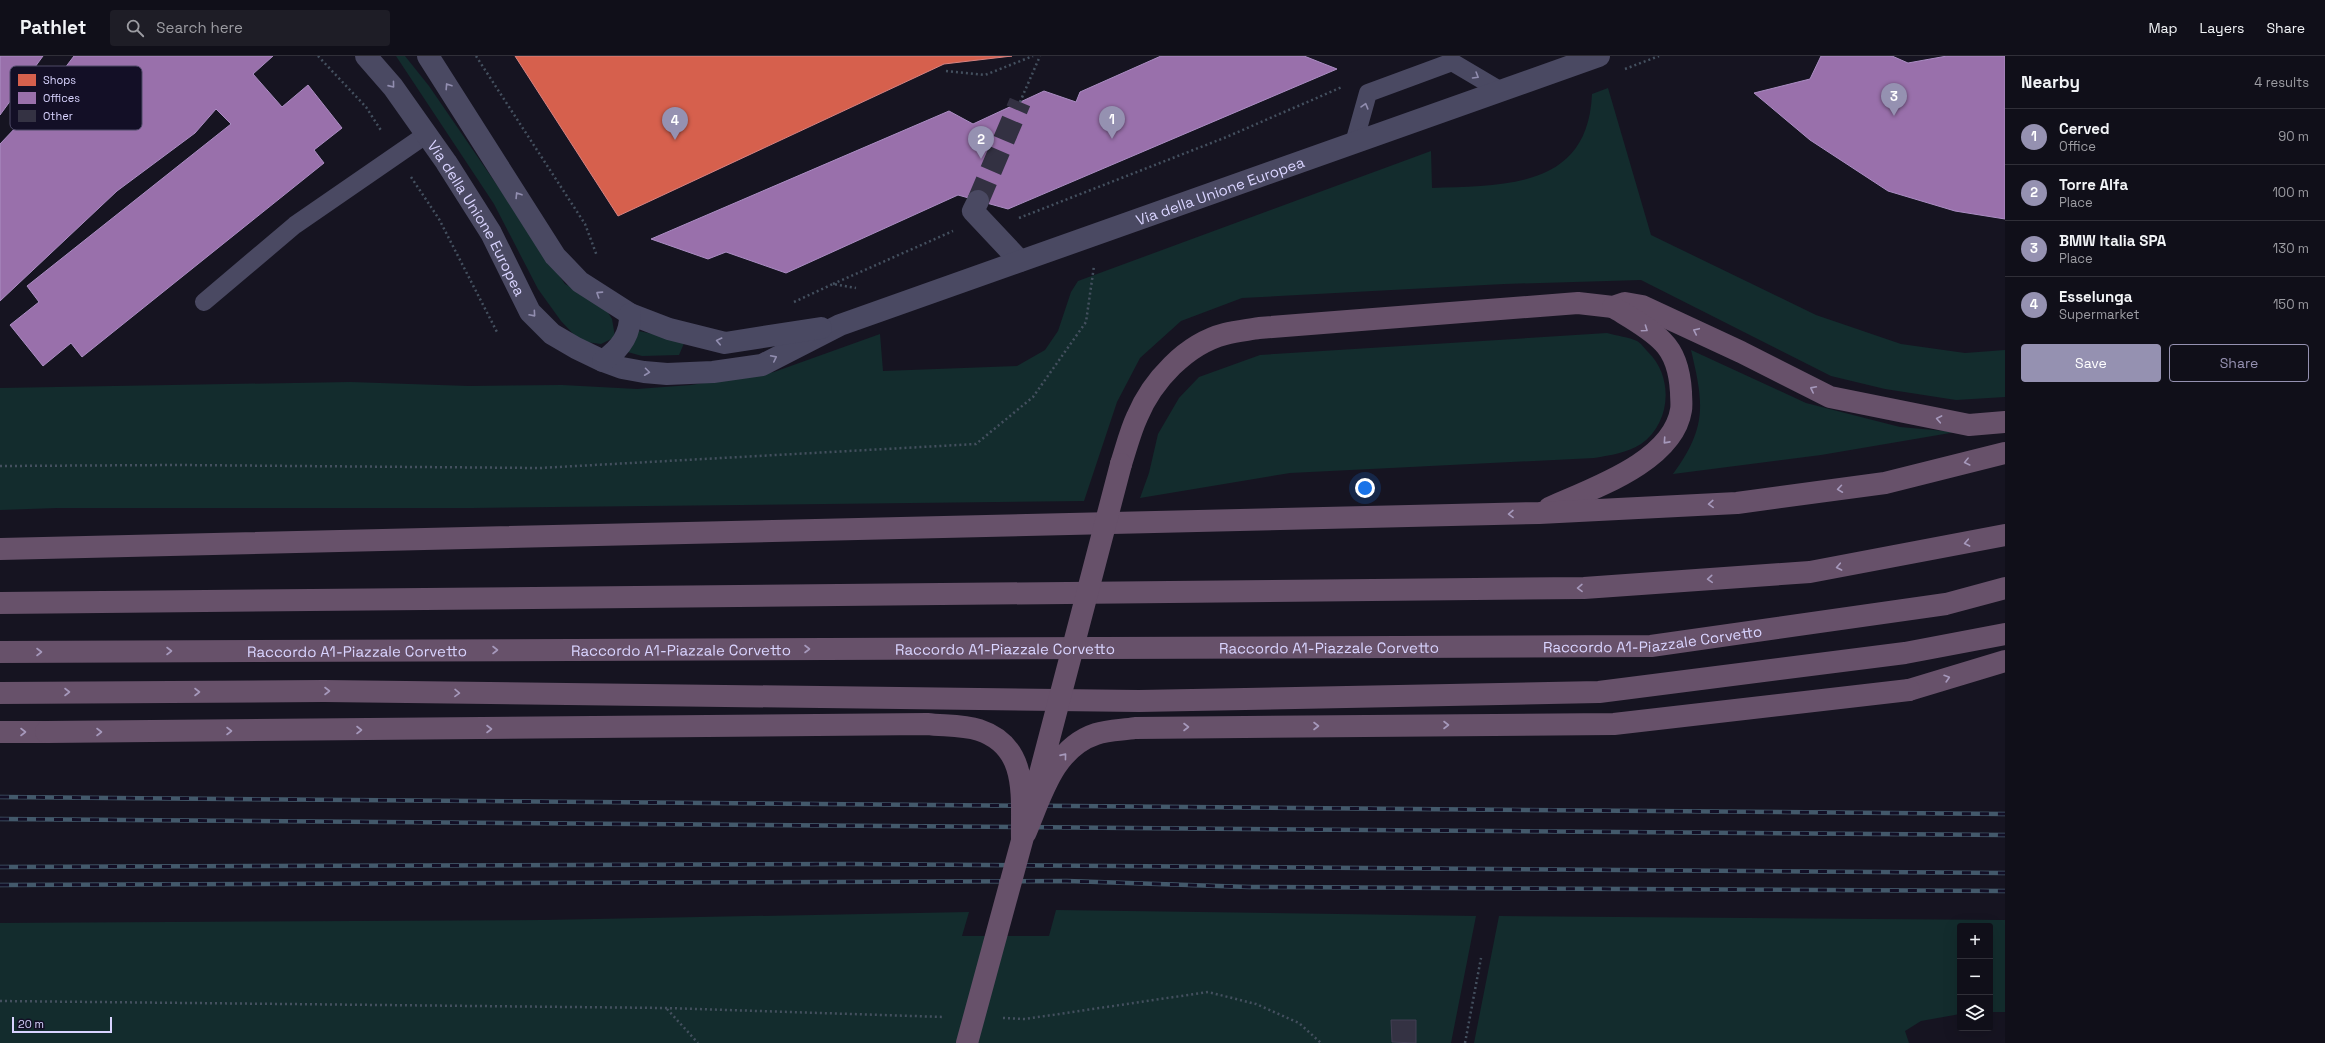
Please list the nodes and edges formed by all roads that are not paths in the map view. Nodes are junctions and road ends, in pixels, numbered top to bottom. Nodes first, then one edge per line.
1 (366, 56) edge
2 (428, 56) edge
3 (1600, 56) edge
4 (1501, 91) junction
5 (427, 134) junction
6 (1354, 143) junction
7 (975, 206) road end
8 (1020, 261) junction
9 (204, 302) dead end
10 (1613, 307) junction
11 (630, 314) junction
12 (840, 324) junction
13 (603, 361) junction
14 (2005, 422) edge
15 (2005, 453) edge
16 (1539, 513) junction
17 (2005, 535) edge
18 (0, 549) edge
19 (2005, 588) edge
20 (0, 603) edge
21 (2005, 634) edge
22 (0, 652) edge
23 (2005, 661) edge
24 (0, 693) edge
25 (0, 732) edge
26 (1022, 841) junction
27 (967, 1043) edge

1 -> 5 street, Via della Unione Europea
11 -> 2 street, Via della Unione Europea
3 - 4 street, Via della Unione Europea
4 - 6 street, Via della Unione Europea
6 -> 4 lane
5 - 9 lane
5 -> 13 street, Via della Unione Europea
6 - 8 street, Via della Unione Europea
7 - 8 street
8 - 12 street, Via della Unione Europea
14 -> 10 highway
10 -> 16 highway
10 - 26 highway, bridge
12 -> 11 street, Via della Unione Europea
11 - 13 street
13 -> 12 street, Via della Unione Europea
15 -> 16 highway
16 -> 18 highway
17 -> 20 highway
22 -> 19 highway, Raccordo A1-Piazzale Corvetto
24 -> 21 highway
26 -> 23 highway, bridge
25 -> 26 highway, bridge
26 - 27 highway, bridge

